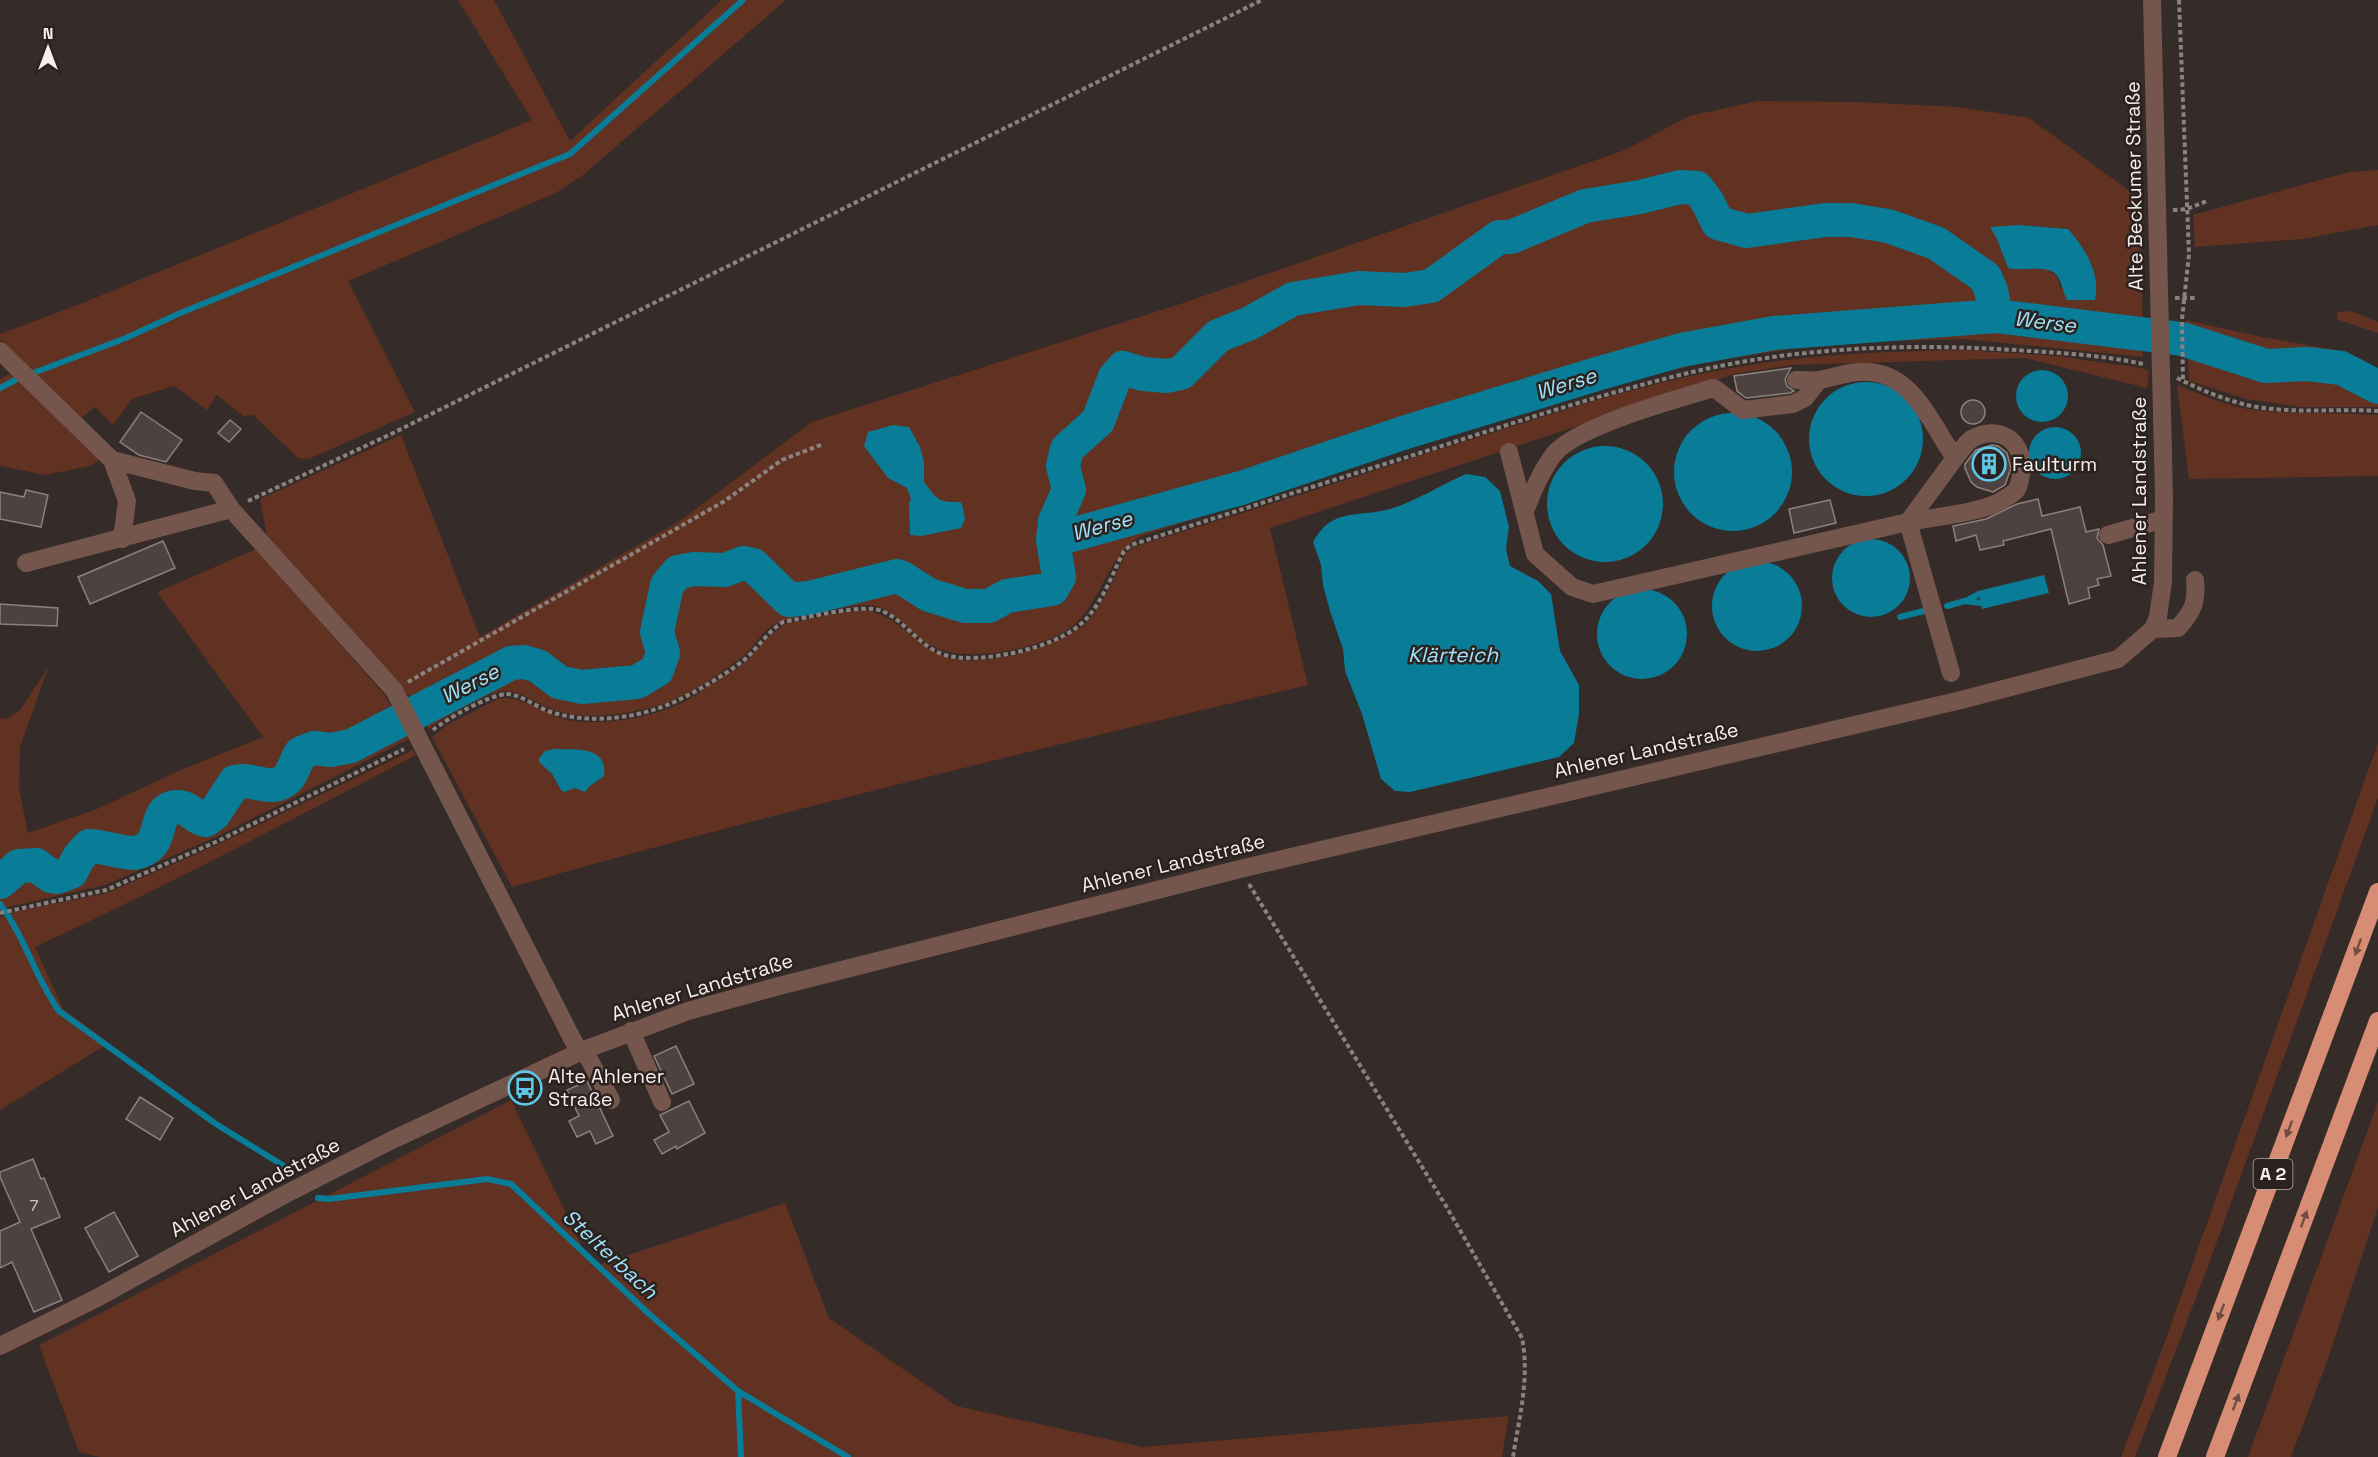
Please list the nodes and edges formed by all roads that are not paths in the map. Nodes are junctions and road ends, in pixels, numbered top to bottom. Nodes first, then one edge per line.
1 (2152, 0) edge
2 (0, 351) edge
3 (2160, 364) joint
4 (1796, 380) dead end
5 (1819, 380) junction
6 (1509, 452) dead end
7 (1955, 458) junction
8 (112, 460) junction
9 (231, 509) junction
10 (1525, 511) junction
11 (2164, 519) junction
12 (1908, 522) junction
13 (2108, 535) dead end
14 (122, 539) junction
15 (27, 563) dead end
16 (2195, 580) dead end
17 (2153, 628) junction
18 (1951, 673) dead end
19 (2378, 892) edge
20 (2378, 1021) edge
21 (631, 1031) junction
22 (582, 1051) junction
23 (611, 1100) dead end
24 (662, 1102) dead end
25 (0, 1346) edge
26 (2167, 1457) edge
27 (2215, 1457) edge

1 - 3 street, Alte Beckumer Straße
2 - 8 street
3 - 11 street, Ahlener Landstraße
4 - 5 street
5 - 7 street
5 - 10 street
6 - 10 street
7 - 12 street
7 - 12 street
8 - 9 street
8 - 14 street
9 - 14 street
9 - 22 street
10 - 12 street
11 - 13 street
11 - 17 street, Ahlener Landstraße
12 - 18 street
14 - 15 street
16 - 17 street
17 - 21 street, Ahlener Landstraße
19 -> 26 highway, A 2
27 -> 20 highway, A 2
21 - 22 street, Ahlener Landstraße
21 - 24 street
22 - 23 street
22 - 25 street, Ahlener Landstraße

